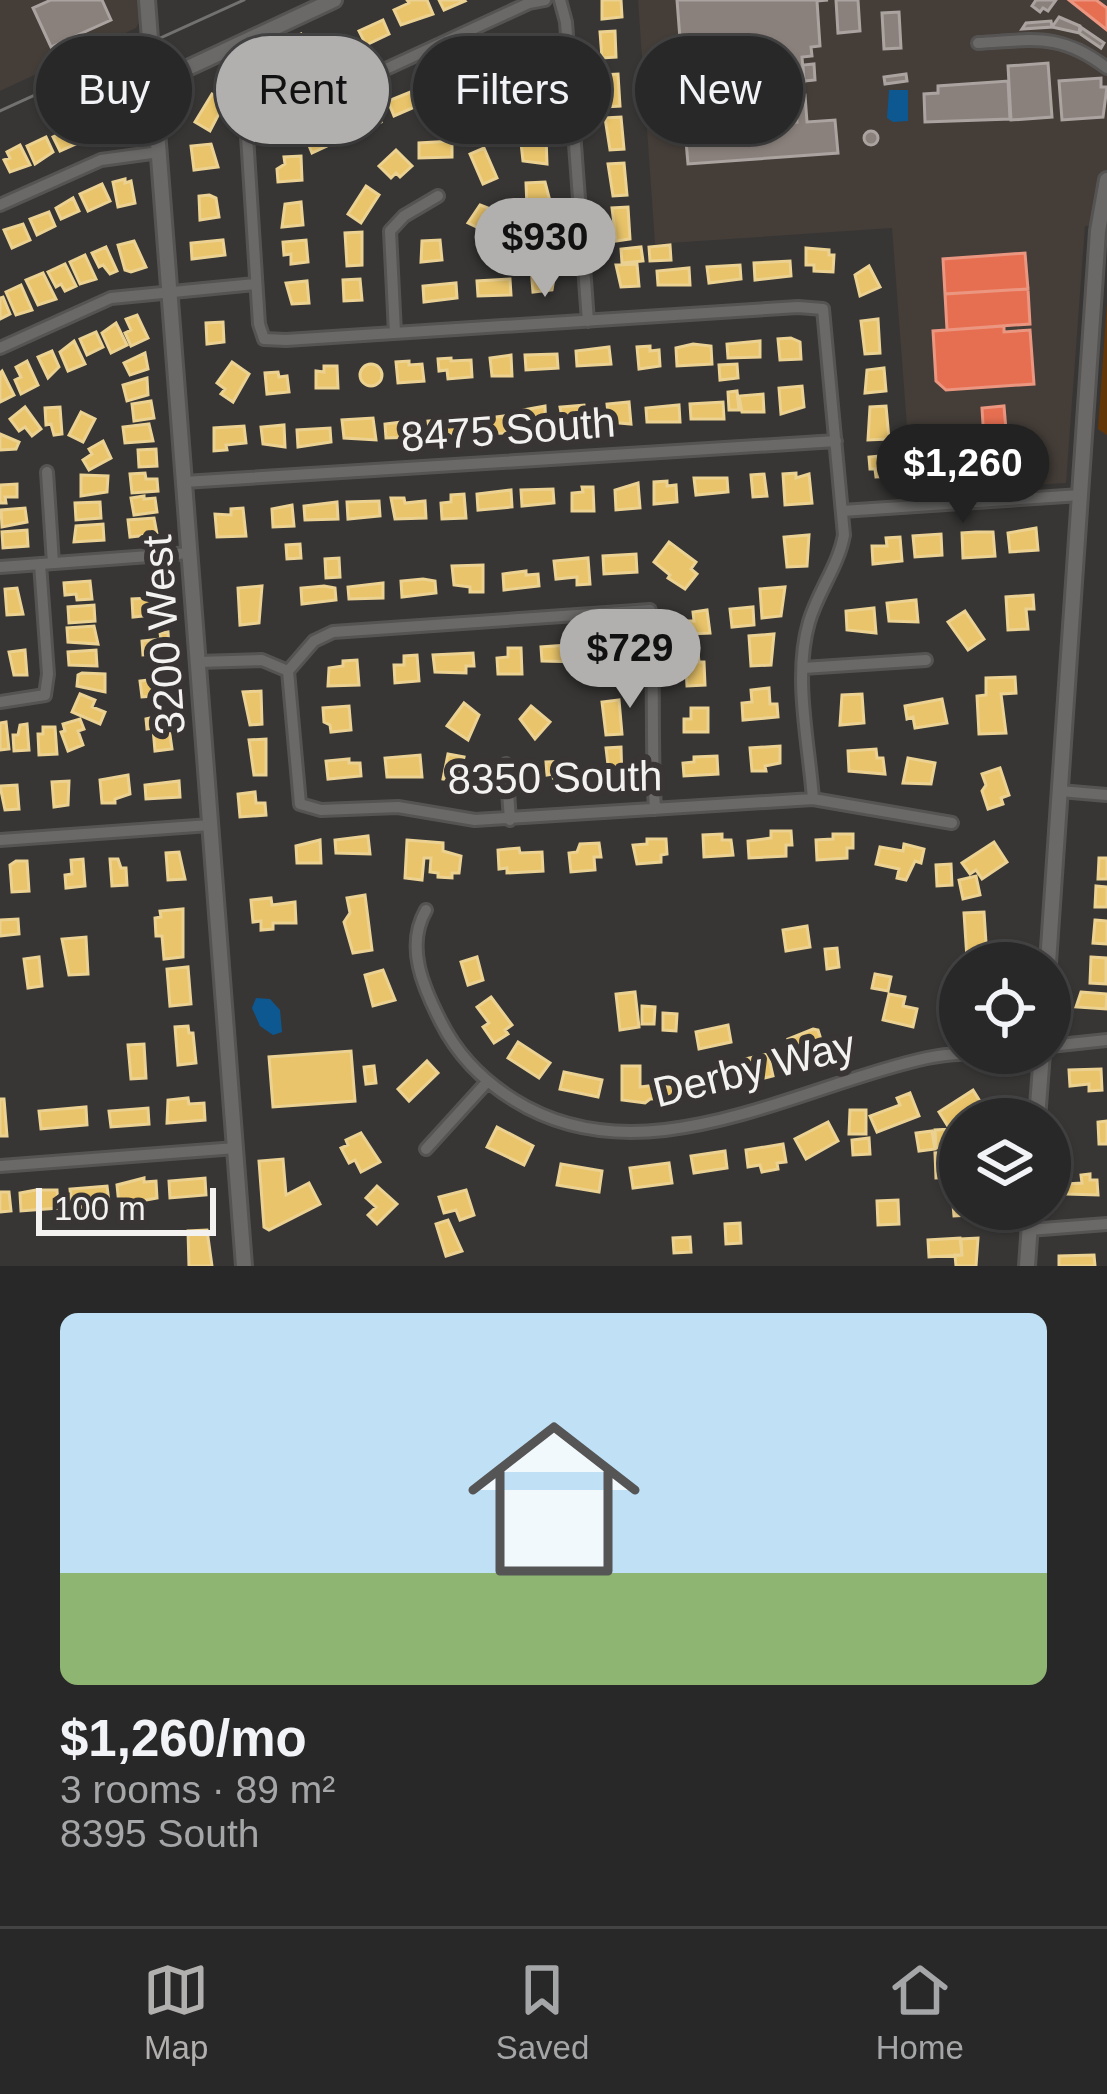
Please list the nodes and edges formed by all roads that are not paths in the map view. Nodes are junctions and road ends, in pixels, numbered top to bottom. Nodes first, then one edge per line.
1 (147, 0) edge
2 (334, 0) edge
3 (545, 0) edge
4 (560, 0) edge
5 (150, 36) edge
6 (978, 43) dead end
7 (192, 66) edge
8 (1107, 68) edge
9 (158, 144) edge
10 (159, 152) junction
11 (1107, 180) edge
12 (438, 196) dead end
13 (0, 205) edge
14 (255, 284) junction
15 (170, 291) junction
16 (588, 321) junction
17 (395, 333) junction
18 (0, 348) edge
19 (836, 441) junction
20 (47, 472) dead end
21 (184, 482) junction
22 (1082, 495) junction
23 (842, 511) junction
24 (190, 553) junction
25 (46, 564) junction
26 (0, 567) edge
27 (926, 660) dead end
28 (198, 662) junction
29 (803, 668) junction
30 (288, 671) junction
31 (0, 702) edge
32 (506, 764) dead end
33 (1060, 791) junction
34 (1107, 795) edge
35 (812, 800) junction
36 (655, 809) junction
37 (509, 820) junction
38 (952, 823) dead end
39 (211, 825) junction
40 (0, 840) edge
41 (426, 910) dead end
42 (1049, 942) edge
43 (1107, 1040) edge
44 (1071, 1044) edge
45 (939, 1057) edge
46 (487, 1082) junction
47 (236, 1148) junction
48 (426, 1149) dead end
49 (0, 1166) edge
50 (1107, 1224) edge
51 (1071, 1227) edge
52 (1029, 1230) edge
53 (244, 1266) edge
54 (1027, 1266) edge

1 - 5 street, 3200 West
2 - 7 street
3 - 14 street
4 - 16 street
6 - 8 street
9 - 10 street, 3200 West
10 - 13 street
10 - 15 street, 3200 West
11 - 22 street
12 - 17 street
14 - 15 street
14 - 17 street
15 - 18 street
15 - 21 street, 3200 West
16 - 17 street
16 - 19 street
19 - 21 street, 8475 South
19 - 23 street
20 - 25 street
21 - 24 street, 3200 West
22 - 23 street
22 - 33 street
23 - 29 street
24 - 25 street
24 - 28 street, 3200 West
25 - 26 street
25 - 31 street
27 - 29 street
28 - 30 street
28 - 39 street, 3200 West
29 - 35 street
30 - 36 street
30 - 37 street, 8350 South
32 - 37 street
33 - 34 street
33 - 42 street
35 - 36 street, 8350 South
35 - 38 street, 8350 South
36 - 37 street, 8350 South
39 - 40 street
39 - 47 street, 3200 West
41 - 46 street, Derby Way
43 - 44 street
45 - 46 street, Derby Way
46 - 48 street
47 - 49 street
47 - 53 street, 3200 West
50 - 51 street
52 - 54 street

